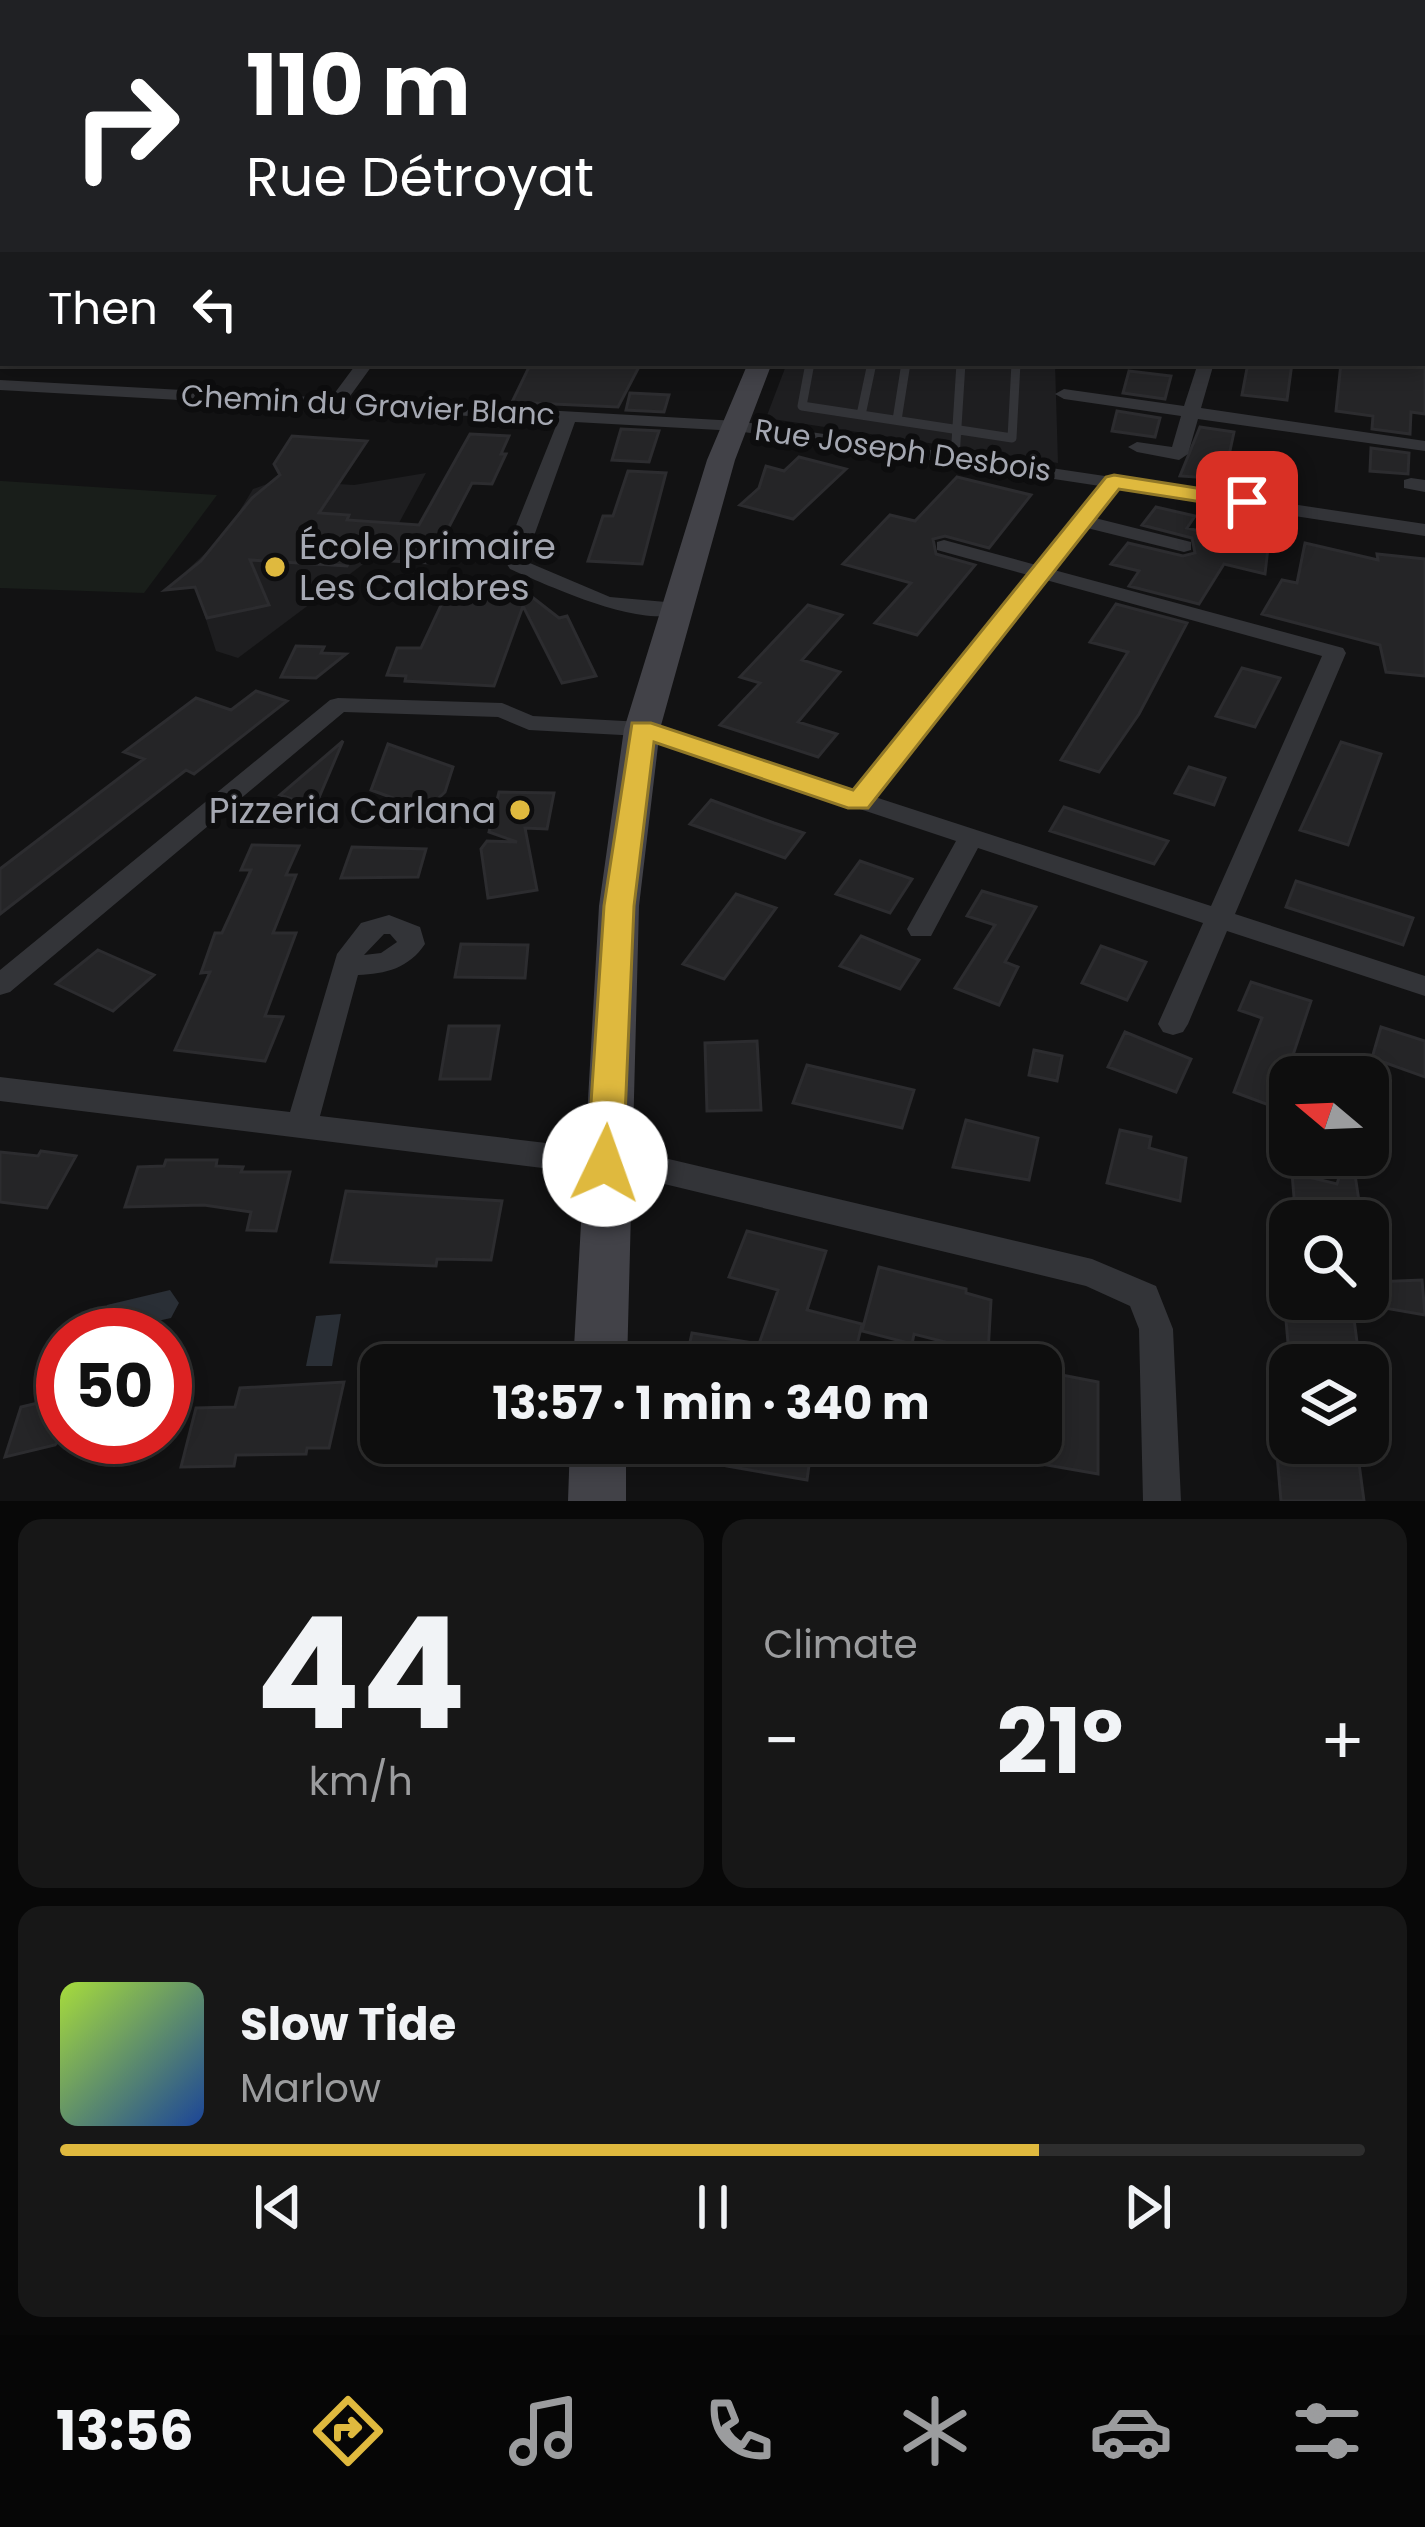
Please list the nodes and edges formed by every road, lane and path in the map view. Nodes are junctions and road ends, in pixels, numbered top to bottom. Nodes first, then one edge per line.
1 (364, 366) edge
2 (772, 366) edge
3 (809, 366) edge
4 (871, 366) edge
5 (906, 366) edge
6 (961, 366) edge
7 (1016, 366) edge
8 (1205, 366) edge
9 (0, 385) edge
10 (749, 393) edge
11 (1064, 394) dead end
12 (335, 405) junction
13 (1190, 412) junction
14 (569, 416) junction
15 (861, 416) junction
16 (897, 420) junction
17 (956, 430) junction
18 (1425, 446) edge
19 (1137, 447) dead end
20 (955, 458) junction
21 (1114, 482) junction
22 (1082, 520) junction
23 (1425, 530) edge
24 (944, 546) dead end
25 (1184, 546) dead end
26 (1040, 574) junction
27 (677, 609) junction
28 (642, 729) junction
29 (858, 801) junction
30 (970, 838) junction
31 (1217, 918) junction
32 (921, 929) dead end
33 (346, 965) dead end
34 (0, 985) edge
35 (1425, 986) edge
36 (1173, 1024) dead end
37 (0, 1089) edge
38 (302, 1126) junction
39 (605, 1164) junction
40 (601, 1344) edge
41 (598, 1464) edge
42 (597, 1501) edge
43 (1162, 1501) edge

1 - 12 street
2 - 10 lane
3 - 15 lane
4 - 15 lane
5 - 16 lane
6 - 17 lane
7 - 17 lane
8 - 13 street
9 - 12 street, Chemin du Gravier Blanc
10 - 14 street, Chemin du Gravier Blanc
10 - 20 street, Rue Joseph Desbois
10 - 27 main road
11 - 13 street
12 - 14 street, Chemin du Gravier Blanc
13 - 18 street
13 - 19 street
14 - 27 street
15 - 16 lane
16 - 17 lane
17 - 20 lane
20 - 21 street, Rue Joseph Desbois
21 - 22 street
21 - 23 street, Rue Joseph Desbois
22 - 25 street
22 - 26 street
24 - 26 street
26 - 29 street
26 - 31 street
27 - 28 main road
28 - 29 street
28 - 34 street
28 - 39 main road
29 - 30 street
30 - 31 street
30 - 32 street
31 - 35 street
31 - 36 street
33 - 38 street
37 - 38 street
38 - 39 street
39 - 40 main road
39 - 43 street
41 - 42 main road

